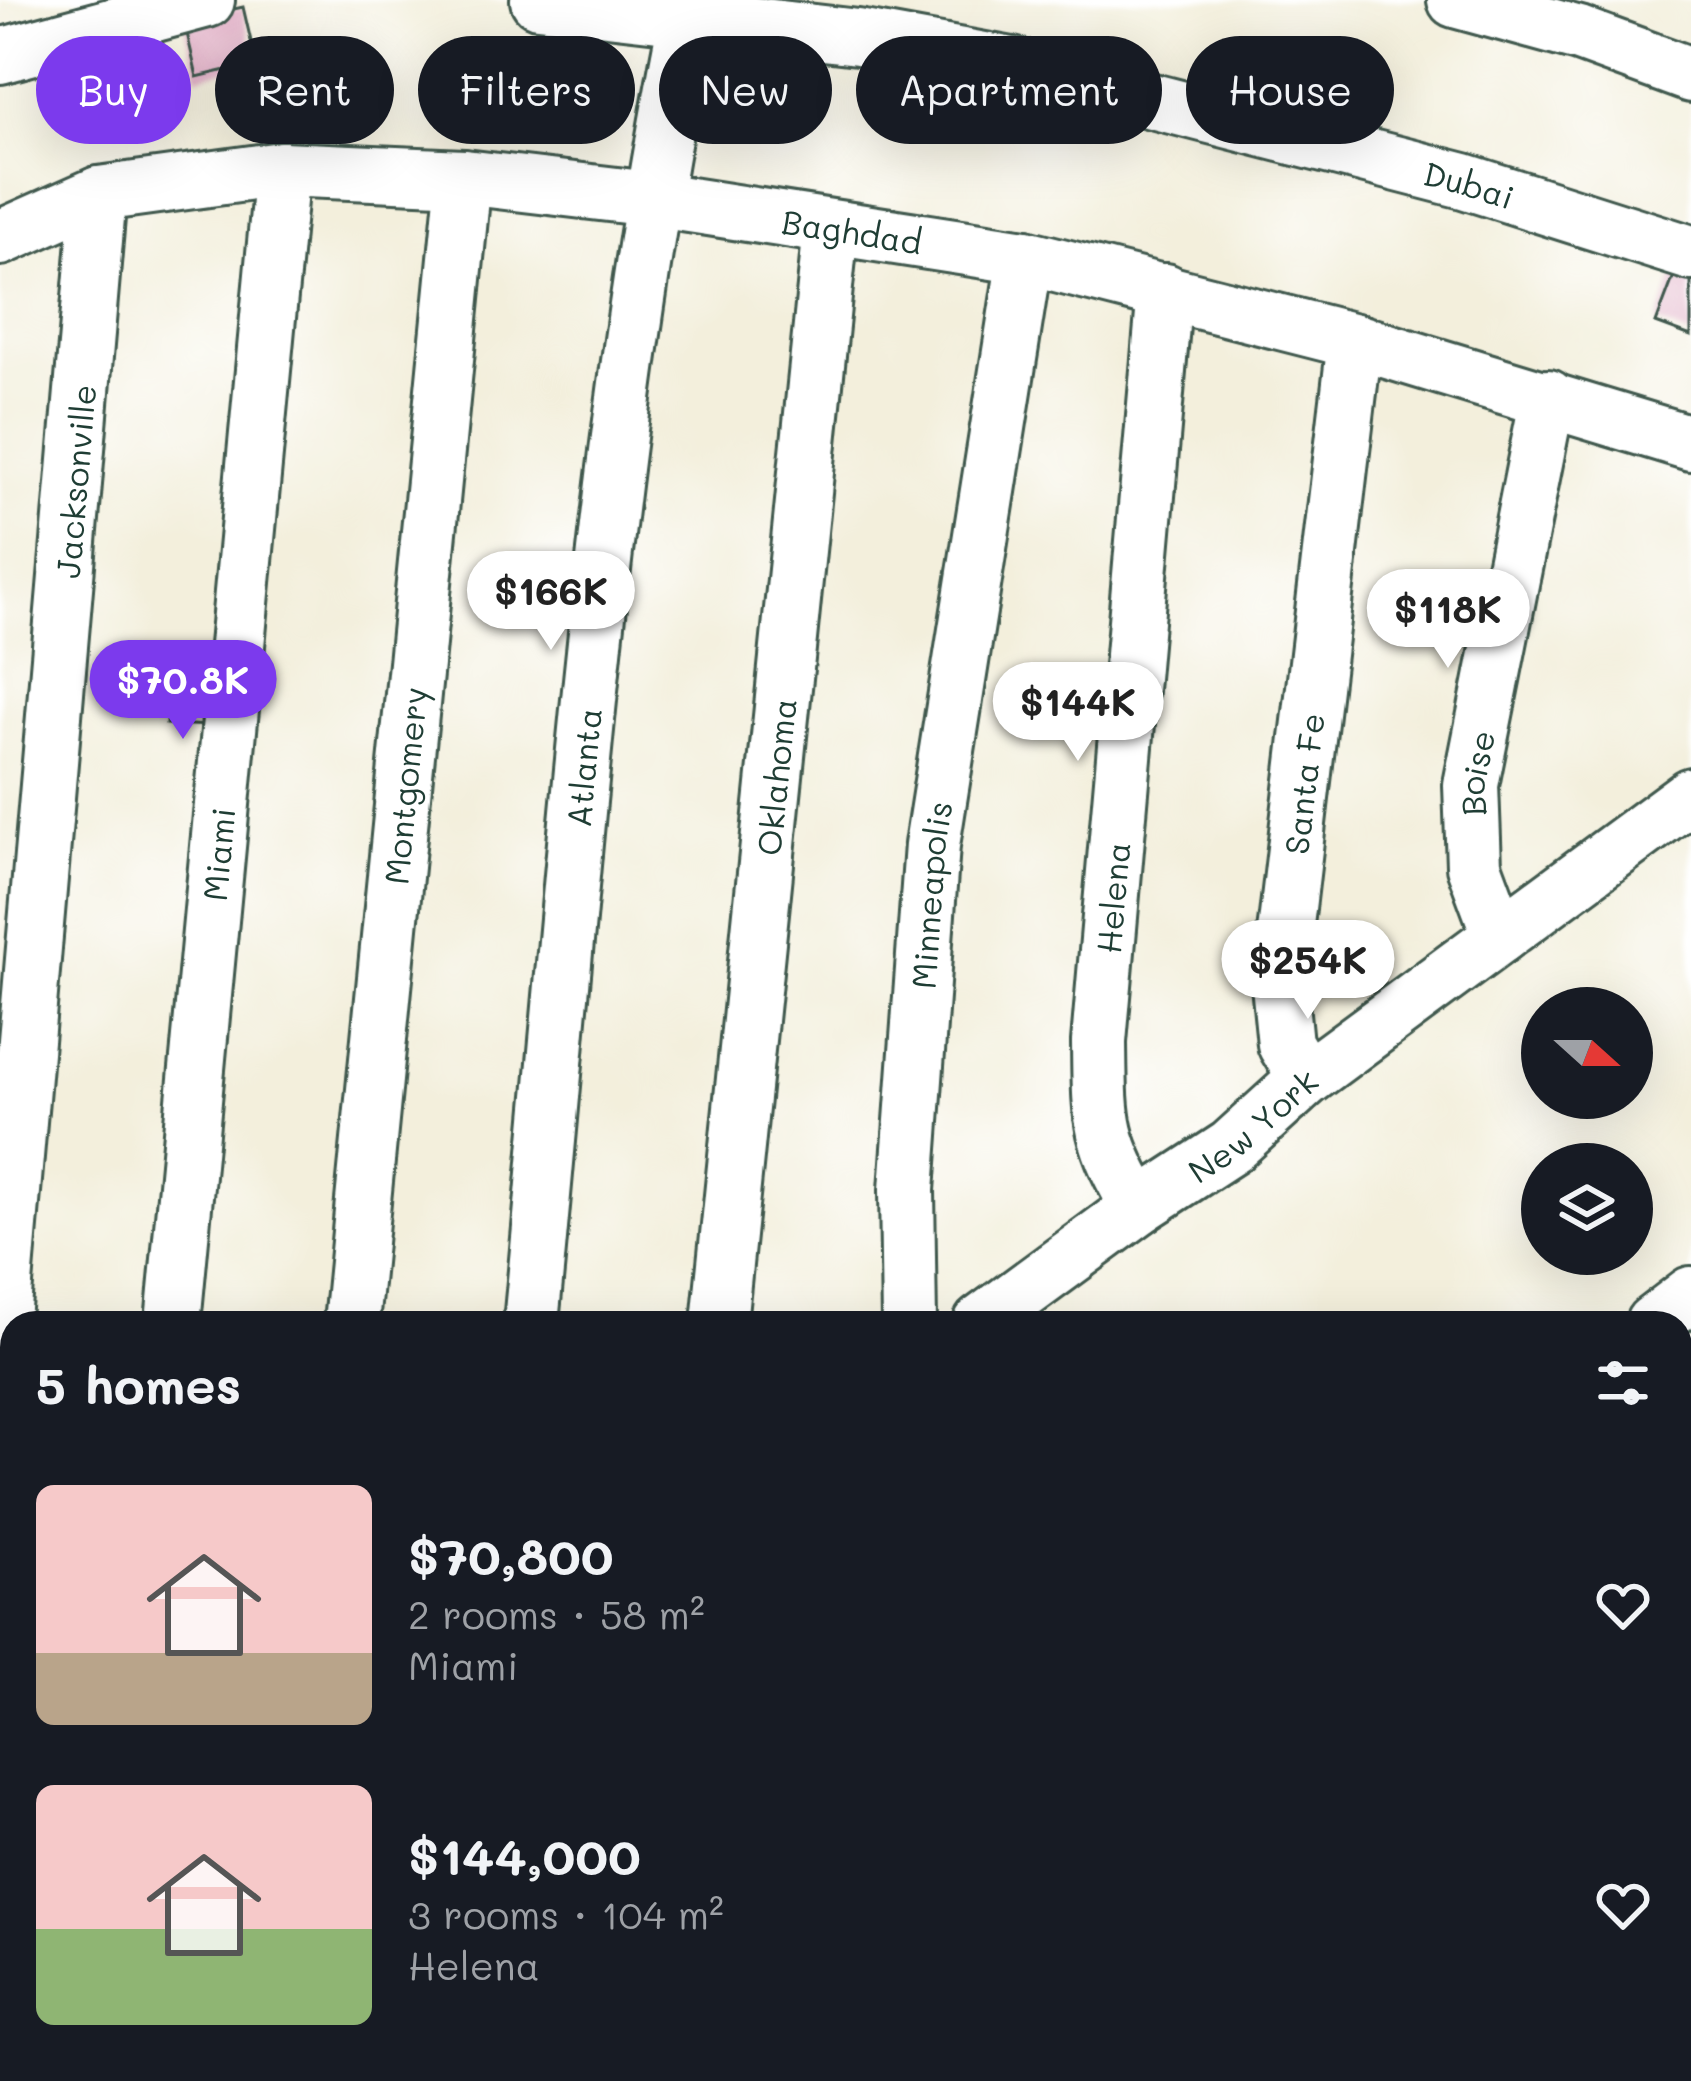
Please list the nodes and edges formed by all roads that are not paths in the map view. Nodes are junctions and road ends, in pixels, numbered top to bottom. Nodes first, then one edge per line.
1 (208, 0) edge
2 (538, 0) edge
3 (1455, 0) edge
4 (689, 8) edge
5 (1583, 17) edge
6 (0, 56) edge
7 (1691, 75) edge
8 (282, 169) junction
9 (464, 177) junction
10 (99, 194) junction
11 (651, 199) junction
12 (831, 228) junction
13 (0, 238) edge
14 (1691, 253) edge
15 (1025, 257) junction
16 (1166, 291) junction
17 (1355, 341) junction
18 (1548, 397) junction
19 (1691, 443) edge
20 (1691, 795) edge
21 (1500, 936) junction
22 (1306, 1079) junction
23 (1139, 1207) junction
24 (3, 1311) edge
25 (174, 1311) edge
26 (352, 1311) edge
27 (532, 1311) edge
28 (720, 1311) edge
29 (909, 1311) edge
30 (997, 1311) edge

1 - 6 street
2 - 4 street, Dubai
3 - 5 street
4 - 11 street, Atlanta
4 - 14 street, Dubai
5 - 7 street
8 - 9 street, Baghdad
8 - 10 street, Baghdad
8 - 25 street, Miami
9 - 11 street, Baghdad
9 - 26 street, Montgomery
10 - 13 street, Baghdad
10 - 24 street, Jacksonville
11 - 12 street, Baghdad
11 - 27 street, Atlanta
12 - 15 street, Baghdad
12 - 28 street, Oklahoma
15 - 16 street, Baghdad
15 - 29 street, Minneapolis
16 - 17 street, Baghdad
16 - 23 street, Helena
17 - 18 street, Baghdad
17 - 22 street, Santa Fe
18 - 19 street, Baghdad
18 - 21 street, Boise
20 - 21 street, New York
21 - 22 street, New York
22 - 23 street, New York
23 - 30 street, New York

